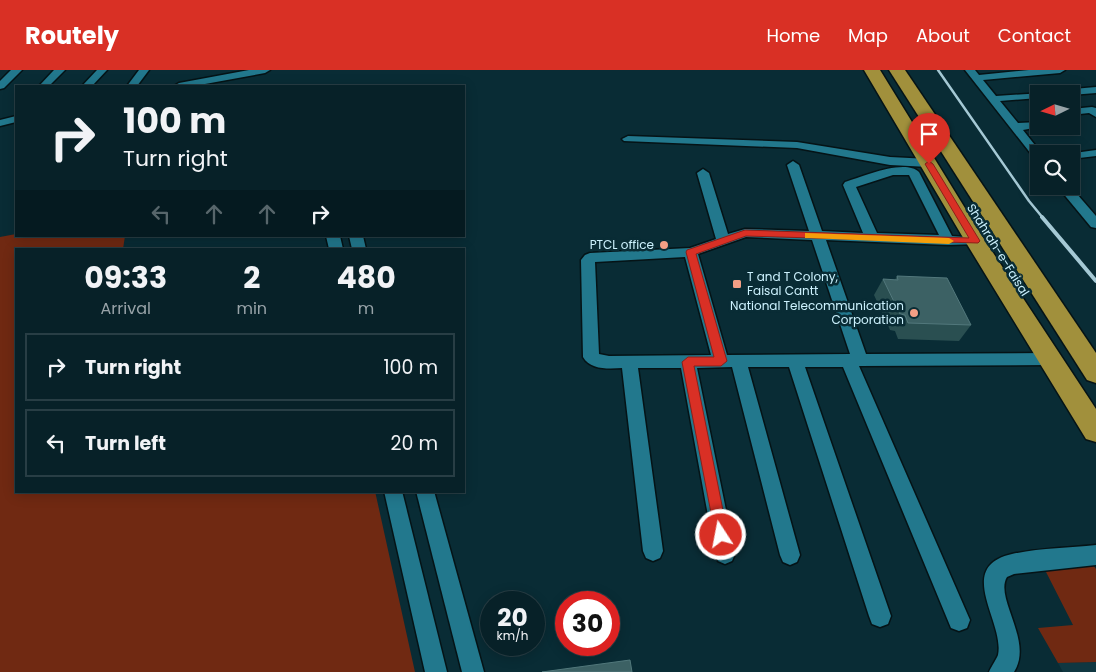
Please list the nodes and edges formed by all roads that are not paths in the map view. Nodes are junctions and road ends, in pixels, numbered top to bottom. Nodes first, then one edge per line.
1 (17, 70) edge
2 (60, 70) edge
3 (102, 70) edge
4 (144, 70) edge
5 (264, 70) edge
6 (872, 70) edge
7 (885, 70) edge
8 (897, 70) edge
9 (1060, 70) edge
10 (1027, 71) edge
11 (973, 74) edge
12 (45, 85) edge
13 (88, 85) edge
14 (133, 85) edge
15 (184, 85) edge
16 (0, 86) edge
17 (1096, 90) edge
18 (1080, 91) edge
19 (1030, 96) edge
20 (992, 99) junction
21 (1080, 111) edge
22 (1096, 114) edge
23 (1096, 119) edge
24 (1080, 120) edge
25 (1030, 126) edge
26 (1014, 127) junction
27 (628, 139) dead end
28 (1030, 146) edge
29 (1096, 154) edge
30 (1080, 155) edge
31 (929, 164) junction
32 (793, 166) dead end
33 (703, 173) dead end
34 (1071, 195) edge
35 (1096, 224) edge
36 (816, 236) junction
37 (872, 238) junction
38 (723, 240) junction
39 (948, 241) junction
40 (975, 241) junction
41 (691, 252) junction
42 (1050, 359) junction
43 (854, 360) junction
44 (730, 361) junction
45 (795, 361) junction
46 (629, 362) junction
47 (688, 362) junction
48 (1096, 373) edge
49 (1096, 404) edge
50 (1096, 431) edge
51 (393, 493) edge
52 (426, 493) edge
53 (653, 551) dead end
54 (725, 554) dead end
55 (790, 555) dead end
56 (1096, 556) edge
57 (880, 616) dead end
58 (959, 620) dead end
59 (436, 672) edge
60 (473, 672) edge
61 (1000, 672) edge

1 - 16 street
2 - 12 street
3 - 13 street
4 - 14 street
5 - 15 street
6 - 31 highway
7 - 49 highway, Shahrah-e-Faisal
8 - 48 highway, Shahrah-e-Faisal
9 - 10 street
10 - 11 street
11 - 20 street
17 - 18 street
19 - 20 street
20 - 26 street
21 - 22 street
23 - 24 street
25 - 26 street
26 - 28 street
27 - 31 street
29 - 30 street
31 - 40 highway
32 - 36 street
33 - 38 street
34 - 35 street
36 - 37 street
36 - 38 street
36 - 43 street
37 - 39 street
37 - 39 street
38 - 41 street
39 - 40 street
40 - 42 highway
41 - 44 street
41 - 46 street
42 - 43 street
42 - 50 highway
43 - 45 street
43 - 58 street
44 - 45 street
44 - 47 street
44 - 55 street
45 - 57 street
46 - 47 street
46 - 53 street
47 - 54 street
51 - 59 street
52 - 60 street
56 - 61 street

